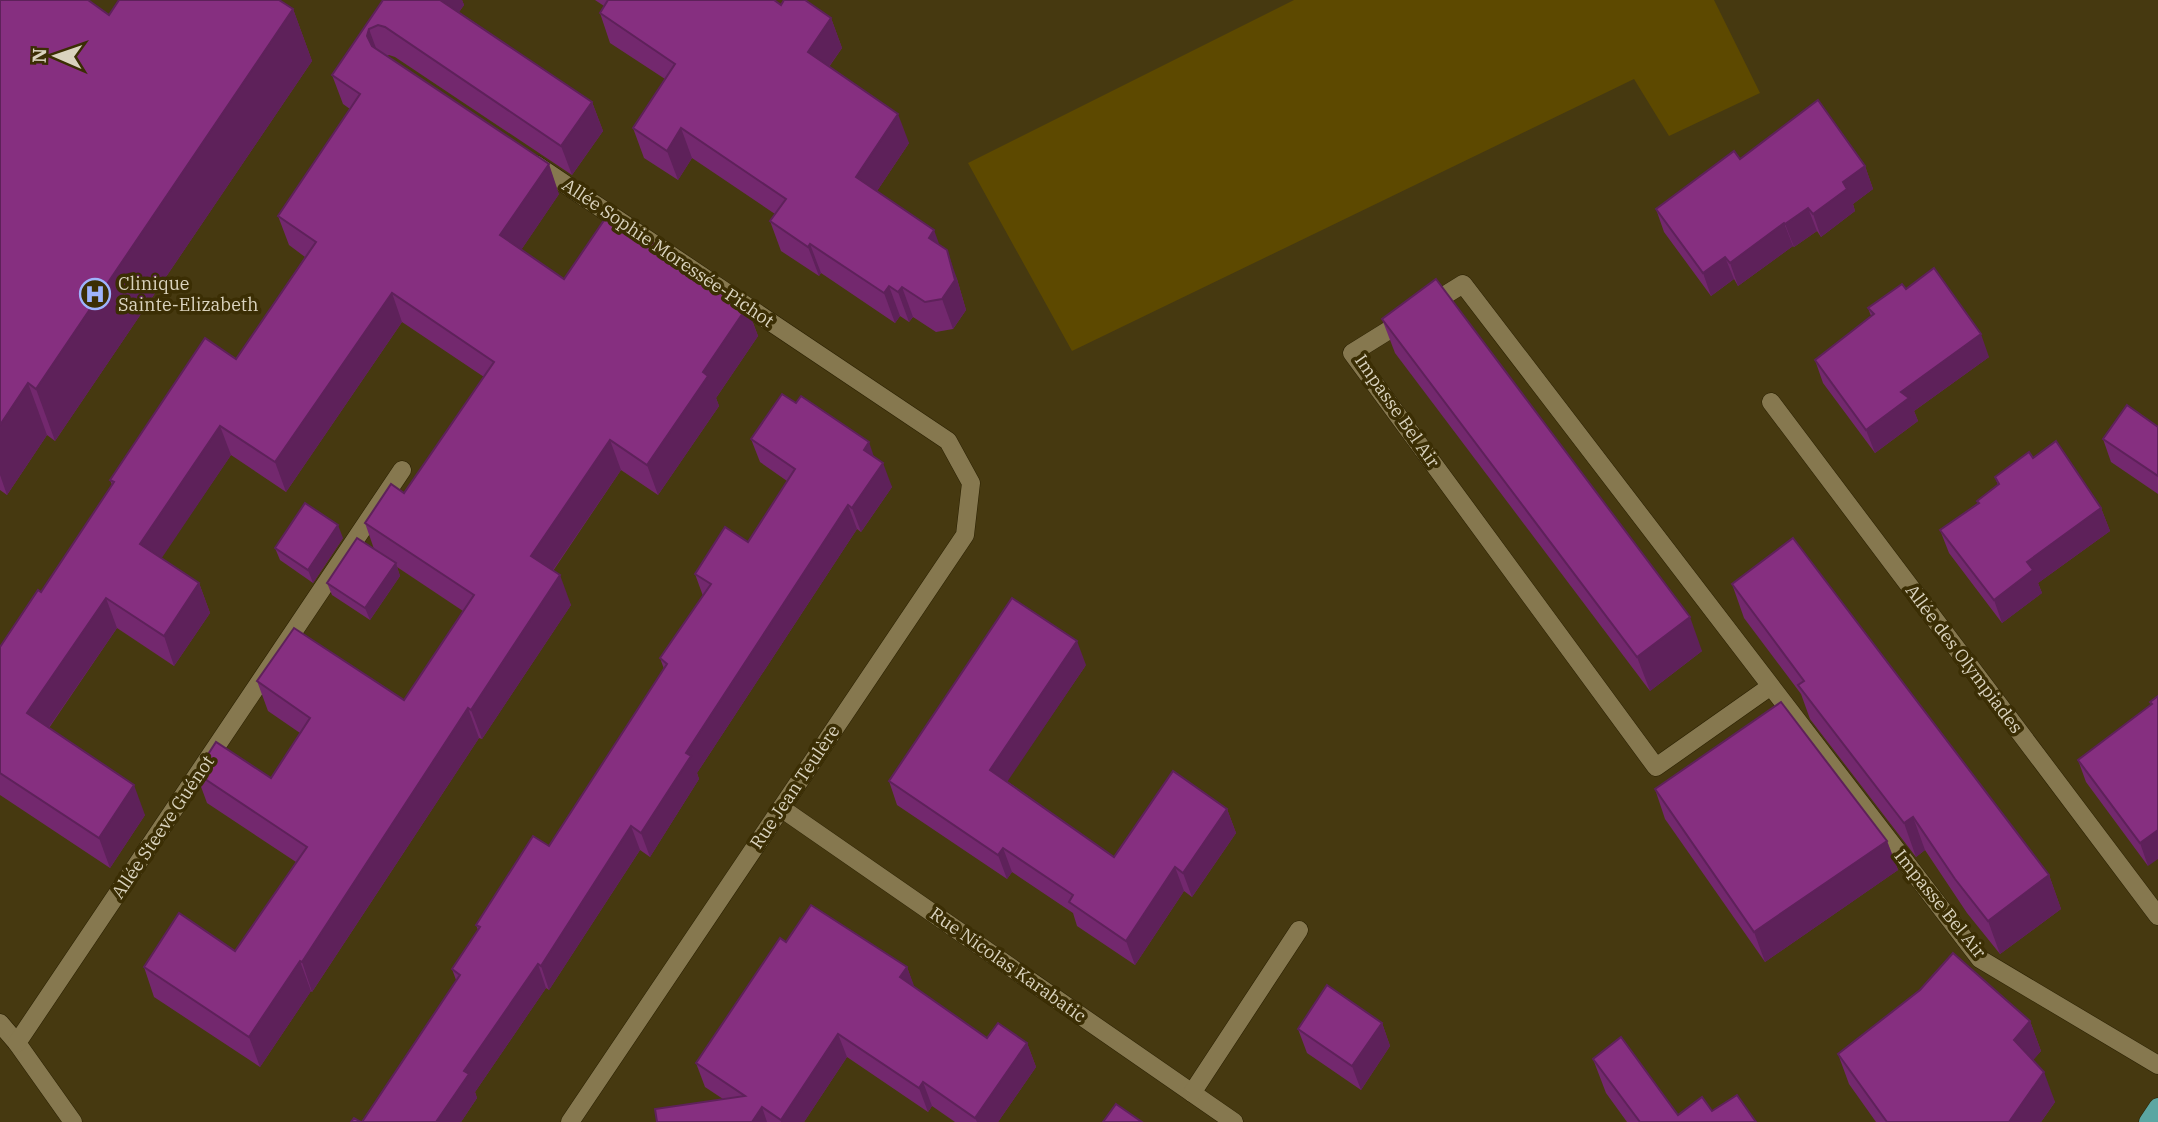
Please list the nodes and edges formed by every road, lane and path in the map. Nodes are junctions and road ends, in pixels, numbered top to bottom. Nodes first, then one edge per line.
1 (526, 158) edge
2 (1771, 402) dead end
3 (948, 441) joint
4 (402, 470) dead end
5 (1771, 686) junction
6 (781, 808) junction
7 (2158, 916) edge
8 (1299, 930) dead end
9 (0, 1023) edge
10 (17, 1043) junction
11 (2158, 1065) edge
12 (1192, 1093) junction
13 (2158, 1107) edge
14 (73, 1122) edge
15 (570, 1122) edge
16 (1234, 1122) edge
17 (2148, 1122) edge

1 - 3 street, Allée Sophie Moressée-Pichot
2 - 7 street, Allée des Olympiades
3 - 6 street, Rue Jean Teulère
4 - 10 street, Allée Steeve Guénot
5 - 5 street, Impasse Bel Air
5 - 11 street, Impasse Bel Air
6 - 12 street, Rue Nicolas Karabatic
6 - 15 street, Rue Jean Teulère
8 - 12 street
9 - 10 street
10 - 14 street
12 - 16 street, Rue Nicolas Karabatic
13 - 17 main road

